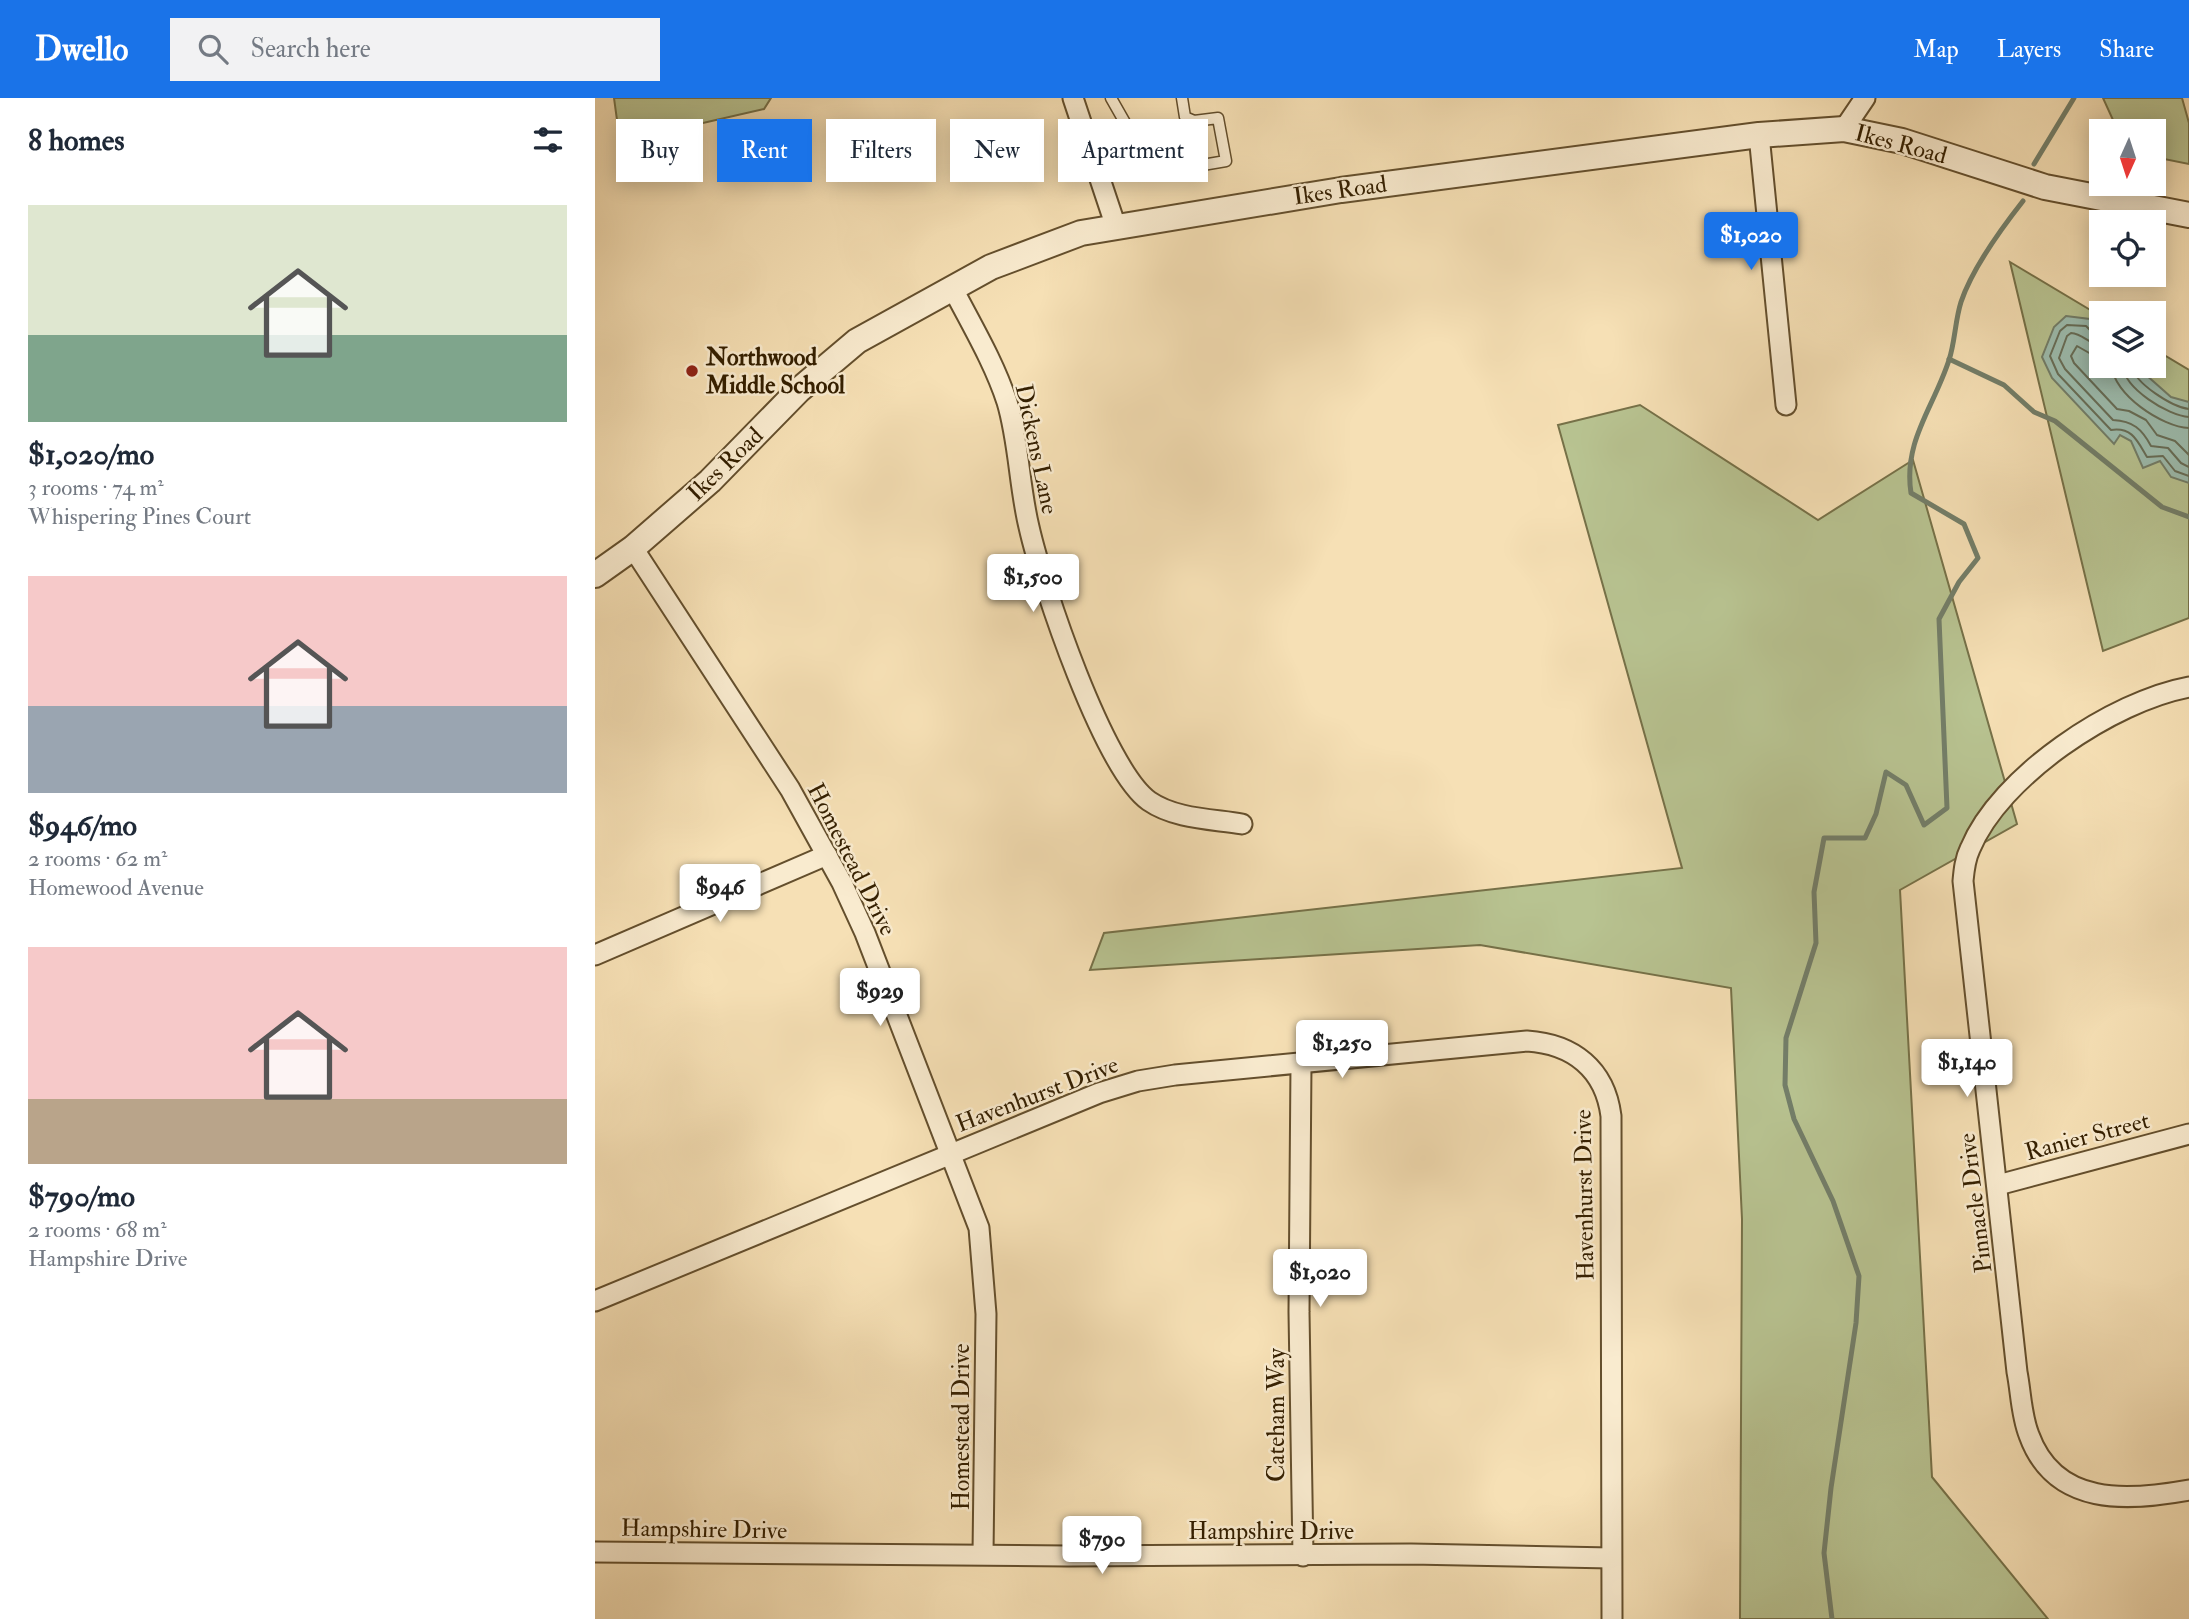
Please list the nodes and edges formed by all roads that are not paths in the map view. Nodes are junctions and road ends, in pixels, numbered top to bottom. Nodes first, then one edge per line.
1 (1073, 98) edge
2 (1111, 98) edge
3 (1182, 98) edge
4 (1865, 98) edge
5 (1845, 129) junction
6 (1759, 135) junction
7 (2189, 215) edge
8 (1116, 227) junction
9 (952, 286) junction
10 (1786, 405) dead end
11 (633, 548) junction
12 (595, 575) edge
13 (2189, 687) edge
14 (1242, 824) dead end
15 (827, 855) junction
16 (595, 955) edge
17 (1301, 1064) junction
18 (2189, 1134) edge
19 (950, 1155) junction
20 (1998, 1185) junction
21 (595, 1301) edge
22 (2189, 1490) edge
23 (595, 1552) edge
24 (983, 1554) junction
25 (1303, 1556) junction
26 (1611, 1558) junction
27 (1612, 1619) edge

1 - 8 street
2 - 3 lane
4 - 5 street
5 - 6 street, Ikes Road
5 - 7 street, Ikes Road
6 - 8 street, Ikes Road
6 - 10 street
8 - 9 street, Ikes Road
9 - 11 street, Ikes Road
9 - 14 street, Dickens Lane
11 - 12 street, Ikes Road
11 - 15 street, Homestead Drive
13 - 20 street, Pinnacle Drive
15 - 16 street
15 - 19 street, Homestead Drive
17 - 19 street, Havenhurst Drive
17 - 25 street, Cateham Way
17 - 26 street, Havenhurst Drive
18 - 20 street, Ranier Street
19 - 21 street, Havenhurst Drive
19 - 24 street, Homestead Drive
20 - 22 street, Pinnacle Drive
23 - 24 street, Hampshire Drive
24 - 25 street, Hampshire Drive
25 - 26 street, Hampshire Drive
26 - 27 street, Havenhurst Drive

